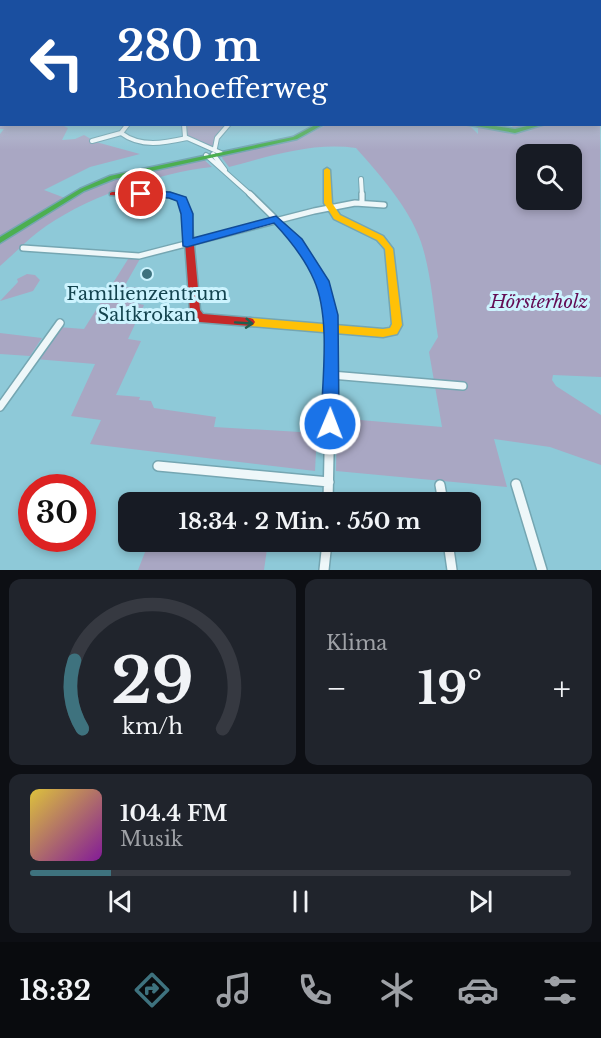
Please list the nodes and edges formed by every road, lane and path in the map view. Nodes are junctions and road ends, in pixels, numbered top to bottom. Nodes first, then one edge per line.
1 (126, 126) edge
2 (184, 126) edge
3 (227, 126) edge
4 (318, 126) edge
5 (479, 126) edge
6 (540, 126) edge
7 (121, 133) junction
8 (187, 138) junction
9 (92, 141) dead end
10 (214, 153) junction
11 (327, 170) dead end
12 (362, 179) dead end
13 (112, 194) dead end
14 (362, 203) junction
15 (384, 205) dead end
16 (330, 208) junction
17 (276, 219) junction
18 (0, 240) edge
19 (187, 243) junction
20 (23, 248) dead end
21 (60, 323) dead end
22 (331, 329) junction
23 (331, 375) junction
24 (463, 386) dead end
25 (1, 403) edge
26 (158, 466) dead end
27 (329, 482) junction
28 (516, 484) dead end
29 (440, 485) dead end
30 (328, 492) edge
31 (441, 492) edge
32 (326, 552) edge
33 (449, 552) edge
34 (324, 570) edge
35 (452, 570) edge
36 (542, 570) edge

1 - 7 street
2 - 8 street
3 - 10 street
4 - 10 street
5 - 6 street
7 - 8 street
7 - 9 street
8 - 10 street
10 - 17 street
10 - 18 street
11 - 16 street
12 - 14 street
13 - 19 street
14 - 15 street
14 - 16 street
16 - 17 street
16 - 22 street
17 - 19 street
17 - 22 street
19 - 20 street
19 -> 22 street
21 - 25 street
22 - 23 street
23 - 24 street
23 - 27 street
26 - 27 street
27 - 30 street
28 - 36 street
29 - 31 street
32 - 34 street
33 - 35 street

